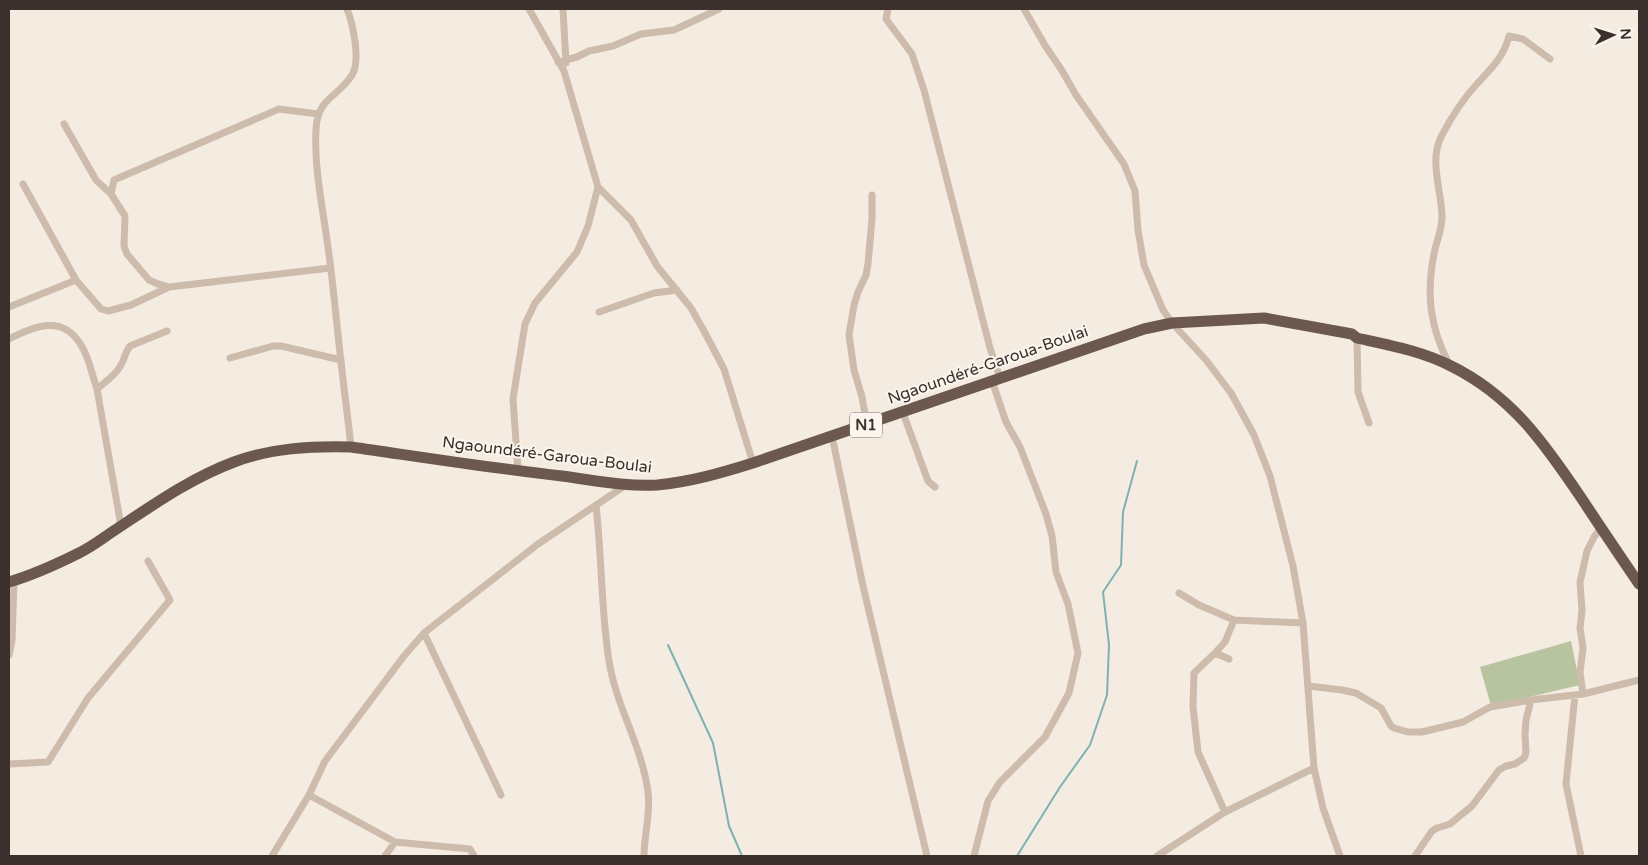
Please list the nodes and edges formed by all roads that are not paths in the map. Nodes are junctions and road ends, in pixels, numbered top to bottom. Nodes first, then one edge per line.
1 (347, 9) edge
2 (529, 9) edge
3 (563, 9) edge
4 (719, 9) edge
5 (888, 9) edge
6 (1024, 9) edge
7 (1550, 59) dead end
8 (567, 60) junction
9 (558, 62) junction
10 (564, 71) junction
11 (318, 114) junction
12 (64, 124) dead end
13 (23, 184) dead end
14 (598, 187) junction
15 (111, 194) junction
16 (872, 195) dead end
17 (330, 268) junction
18 (76, 280) junction
19 (169, 287) junction
20 (677, 290) junction
21 (9, 307) edge
22 (599, 312) dead end
23 (1172, 323) junction
24 (168, 331) dead end
25 (1357, 338) junction
26 (9, 339) edge
27 (230, 358) dead end
28 (341, 360) junction
29 (1450, 365) junction
30 (996, 380) junction
31 (97, 389) junction
32 (903, 412) junction
33 (1369, 423) dead end
34 (867, 425) junction
35 (832, 436) junction
36 (351, 448) junction
37 (753, 463) junction
38 (518, 471) junction
39 (628, 483) junction
40 (935, 487) dead end
41 (596, 506) junction
42 (121, 526) junction
43 (1601, 528) junction
44 (148, 561) dead end
45 (11, 582) edge
46 (1639, 584) edge
47 (1179, 593) dead end
48 (1234, 620) junction
49 (1302, 623) junction
50 (424, 633) junction
51 (1215, 653) junction
52 (9, 654) edge
53 (1229, 659) dead end
54 (1639, 680) edge
55 (1308, 686) junction
56 (1583, 694) junction
57 (1575, 695) junction
58 (1531, 700) junction
59 (9, 764) edge
60 (1314, 768) junction
61 (309, 795) junction
62 (501, 795) dead end
63 (1225, 812) junction
64 (394, 842) junction
65 (272, 856) edge
66 (385, 856) edge
67 (474, 856) edge
68 (644, 856) edge
69 (927, 856) edge
70 (974, 856) edge
71 (1157, 856) edge
72 (1340, 856) edge
73 (1415, 856) edge
74 (1582, 856) edge

1 - 11 street
2 - 9 street
3 - 8 street
4 - 8 street
5 - 30 street
6 - 23 street
7 - 29 street
8 - 9 street
8 - 10 street
9 - 10 street
10 - 14 street
11 - 15 street
11 - 17 street
12 - 15 street
13 - 18 street
14 - 20 street
14 - 38 street
15 - 19 street
16 - 34 street
17 - 19 street
17 - 28 street
18 - 19 street
18 - 21 street
20 - 22 street
20 - 37 street
23 - 25 highway, Ngaoundéré-Garoua-Boulai / N1
23 - 30 highway, Ngaoundéré-Garoua-Boulai / N1
23 - 49 street
24 - 31 street
25 - 29 highway, Ngaoundéré-Garoua-Boulai / N1
25 - 33 street
26 - 31 street
27 - 28 street
28 - 36 street
29 - 43 highway, Ngaoundéré-Garoua-Boulai / N1
30 - 32 highway, Ngaoundéré-Garoua-Boulai / N1
30 - 70 street
31 - 42 street
32 - 34 highway, Ngaoundéré-Garoua-Boulai / N1
32 - 40 street
34 - 35 highway, Ngaoundéré-Garoua-Boulai / N1
35 - 37 highway, Ngaoundéré-Garoua-Boulai / N1
35 - 69 street
36 - 38 highway, Ngaoundéré-Garoua-Boulai / N1
36 - 42 highway, Ngaoundéré-Garoua-Boulai / N1
37 - 39 highway, Ngaoundéré-Garoua-Boulai / N1
38 - 39 highway, Ngaoundéré-Garoua-Boulai / N1
39 - 41 street
41 - 50 street
41 - 68 street
42 - 45 highway, Ngaoundéré-Garoua-Boulai / N1
43 - 46 highway, Ngaoundéré-Garoua-Boulai / N1
43 - 56 street
44 - 59 street
45 - 52 street
47 - 48 street
48 - 49 street
48 - 51 street
49 - 55 street
50 - 61 street
50 - 62 street
51 - 53 street
51 - 63 street
54 - 56 street
55 - 58 street
55 - 60 street
56 - 57 street
57 - 58 street
57 - 74 street
58 - 73 street
60 - 63 street
60 - 72 street
61 - 64 street
61 - 65 street
63 - 71 street
64 - 66 street
64 - 67 street

